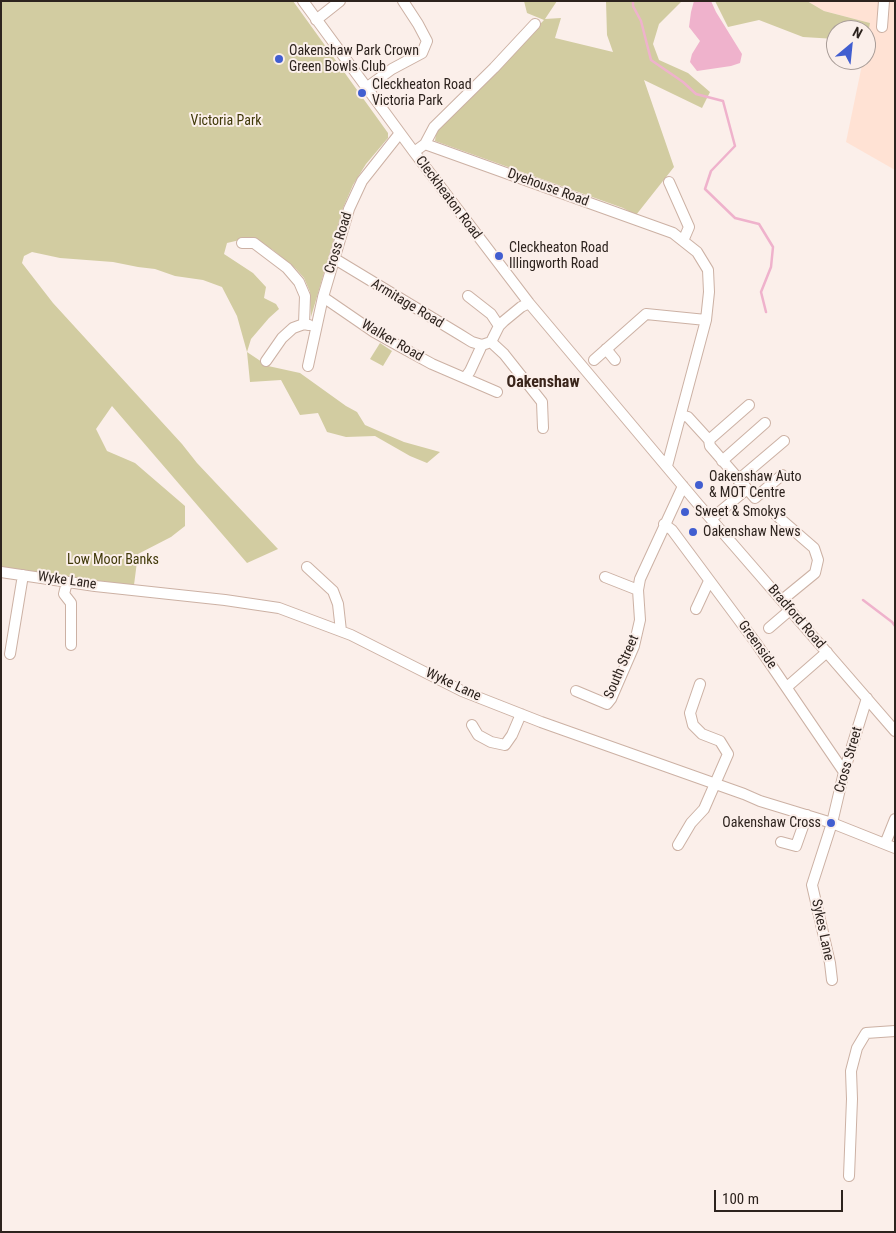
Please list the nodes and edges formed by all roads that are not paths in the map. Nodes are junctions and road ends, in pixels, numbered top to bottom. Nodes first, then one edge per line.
1 (303, 1) edge
2 (340, 1) edge
3 (884, 1) edge
4 (405, 2) edge
5 (316, 20) junction
6 (535, 24) dead end
7 (882, 27) dead end
8 (366, 88) junction
9 (400, 133) junction
10 (425, 144) junction
11 (414, 152) junction
12 (670, 182) dead end
13 (683, 241) junction
14 (242, 243) dead end
15 (335, 259) junction
16 (468, 296) dead end
17 (323, 297) junction
18 (528, 303) junction
19 (706, 320) junction
20 (304, 324) junction
21 (500, 326) junction
22 (317, 328) junction
23 (486, 344) junction
24 (606, 349) junction
25 (266, 360) dead end
26 (594, 360) dead end
27 (614, 360) dead end
28 (308, 366) dead end
29 (465, 378) junction
30 (497, 392) dead end
31 (749, 405) dead end
32 (682, 415) junction
33 (765, 423) dead end
34 (543, 428) dead end
35 (709, 440) junction
36 (784, 440) dead end
37 (722, 461) junction
38 (666, 466) junction
39 (782, 475) dead end
40 (738, 480) junction
41 (683, 486) junction
42 (746, 490) junction
43 (698, 504) joint
44 (776, 514) dead end
45 (711, 519) junction
46 (664, 524) junction
47 (307, 567) dead end
48 (1, 572) edge
49 (23, 575) junction
50 (605, 577) dead end
51 (709, 580) junction
52 (67, 582) junction
53 (638, 590) junction
54 (782, 600) junction
55 (696, 609) dead end
56 (790, 610) junction
57 (769, 628) dead end
58 (341, 631) junction
59 (71, 646) dead end
60 (827, 652) junction
61 (10, 654) dead end
62 (700, 684) dead end
63 (787, 687) junction
64 (576, 691) dead end
65 (867, 698) junction
66 (521, 714) junction
67 (472, 725) dead end
68 (895, 731) edge
69 (844, 772) junction
70 (715, 784) junction
71 (807, 815) junction
72 (895, 819) edge
73 (832, 823) junction
74 (781, 842) dead end
75 (678, 845) dead end
76 (890, 846) edge
77 (832, 980) dead end
78 (895, 1030) edge
79 (849, 1176) dead end

1 - 5 street, Cleckheaton Road
2 - 5 street
3 - 7 street
4 - 8 street
5 - 8 street, Cleckheaton Road
6 - 10 street
8 - 9 street, Cleckheaton Road
9 - 11 street, Cleckheaton Road
9 - 15 street, Cross Road
10 - 11 street
10 - 13 street, Dyehouse Road
11 - 18 street, Cleckheaton Road
12 - 13 street
13 - 19 street, Dyehouse Road
14 - 20 street
15 - 17 street, Cross Road
15 - 23 street, Armitage Road
16 - 21 street
17 - 22 street, Cross Road
17 - 29 street, Walker Road
18 - 21 street
18 - 38 street, Cleckheaton Road
19 - 24 street
19 - 32 street, Dyehouse Road
20 - 22 street
20 - 25 street
21 - 23 street
22 - 28 street, Cross Road
23 - 29 street
23 - 34 street, Armitage Road
24 - 26 street
24 - 27 street
29 - 30 street, Walker Road
31 - 35 street
32 - 35 street
32 - 38 street, Dyehouse Road
33 - 37 street
35 - 37 street
36 - 40 street
37 - 40 street
38 - 41 street, Cleckheaton Road
39 - 42 street
40 - 42 street
41 - 43 street, Cleckheaton Road
41 - 46 street, South Street
42 - 45 street
43 - 45 street, Bradford Road
44 - 54 street
45 - 54 street, Bradford Road
46 - 51 street, Greenside
46 - 53 street, South Street
47 - 58 street
48 - 49 street, Wyke Lane
49 - 52 street, Wyke Lane
49 - 61 street
50 - 53 street
51 - 55 street
51 - 63 street, Greenside
52 - 58 street, Wyke Lane
52 - 59 street
53 - 64 street, South Street
54 - 56 street, Bradford Road
56 - 57 street
56 - 60 street, Bradford Road
58 - 66 street, Wyke Lane
60 - 63 street
60 - 65 street, Bradford Road
62 - 70 street
63 - 69 street, Greenside
65 - 68 street, Bradford Road
65 - 69 street, Cross Street
66 - 67 street
66 - 70 street, Wyke Lane
69 - 73 street, Cross Street
70 - 71 street, Wyke Lane
70 - 75 street
71 - 73 street, Wyke Lane
71 - 74 street
72 - 76 street
73 - 76 street, Wyke Lane
73 - 77 street, Sykes Lane
78 - 79 street

